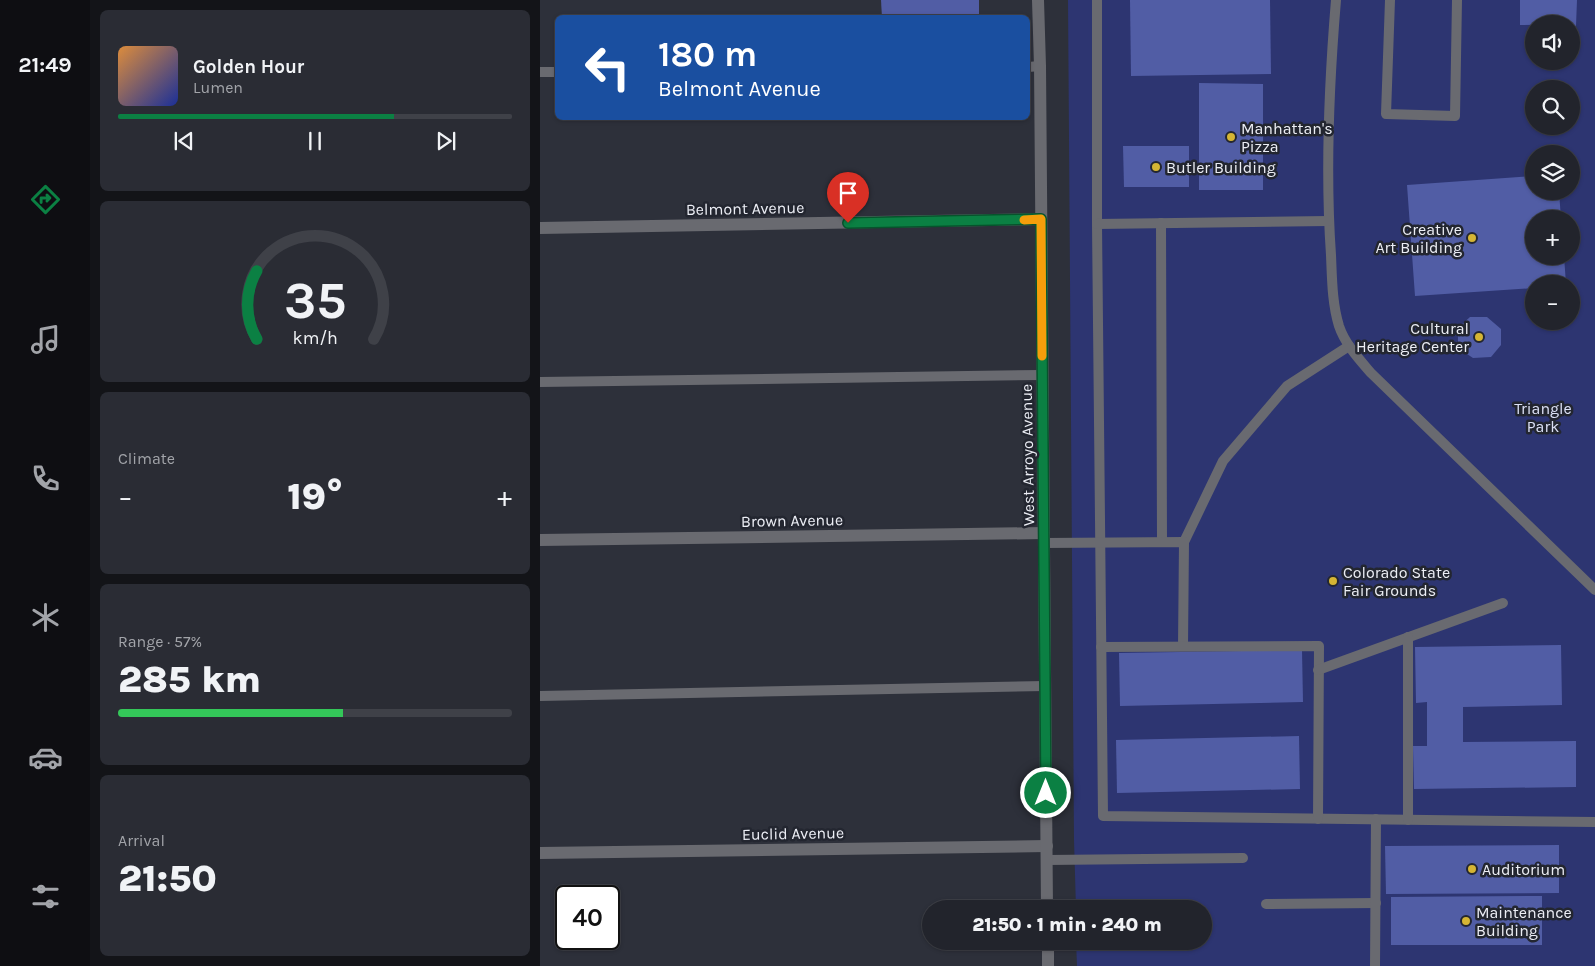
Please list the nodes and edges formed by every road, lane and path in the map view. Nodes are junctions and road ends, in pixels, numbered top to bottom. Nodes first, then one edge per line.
1 (1038, 0) edge
2 (1097, 0) edge
3 (1336, 0) edge
4 (1390, 0) edge
5 (1457, 0) edge
6 (1034, 67) edge
7 (540, 72) edge
8 (555, 72) edge
9 (1041, 219) junction
10 (1328, 220) junction
11 (1161, 223) junction
12 (1097, 224) junction
13 (540, 228) edge
14 (1349, 346) junction
15 (1042, 375) junction
16 (540, 382) edge
17 (1044, 538) junction
18 (540, 540) edge
19 (1100, 542) junction
20 (1162, 542) junction
21 (1184, 542) junction
22 (1595, 590) edge
23 (1503, 603) dead end
24 (1408, 637) junction
25 (1183, 646) junction
26 (1101, 647) junction
27 (1318, 670) junction
28 (1045, 686) junction
29 (540, 696) edge
30 (1318, 819) junction
31 (1376, 820) junction
32 (1408, 820) junction
33 (1595, 822) edge
34 (1047, 846) junction
35 (540, 853) edge
36 (1243, 858) dead end
37 (1047, 860) junction
38 (1048, 900) edge
39 (1376, 903) junction
40 (1266, 904) dead end
41 (1048, 950) edge
42 (1048, 966) edge
43 (1375, 966) edge

1 - 6 street, West Arroyo Avenue
2 - 12 lane
3 - 10 lane
4 - 5 lane
6 - 9 street, West Arroyo Avenue
7 - 8 lane
9 - 13 street, Belmont Avenue
9 - 15 street, West Arroyo Avenue
10 - 11 lane
10 - 14 lane
11 - 12 lane
11 - 20 lane
12 - 19 lane
14 - 21 lane
14 - 22 lane
15 - 16 lane
15 - 17 street, West Arroyo Avenue
17 - 18 street, Brown Avenue
17 - 19 lane
17 - 28 street, West Arroyo Avenue
19 - 20 lane
19 - 26 lane
20 - 21 lane
21 - 25 lane
23 - 24 lane
24 - 27 lane
24 - 32 lane
25 - 26 lane
25 - 27 lane
26 - 30 lane
27 - 30 lane
28 - 29 lane
28 - 34 street, West Arroyo Avenue
30 - 31 lane
31 - 32 lane
31 - 39 lane
32 - 33 lane
34 - 35 street, Euclid Avenue
34 - 37 street, West Arroyo Avenue
36 - 37 lane
37 - 38 street, West Arroyo Avenue
39 - 40 lane
39 - 43 lane
41 - 42 street

